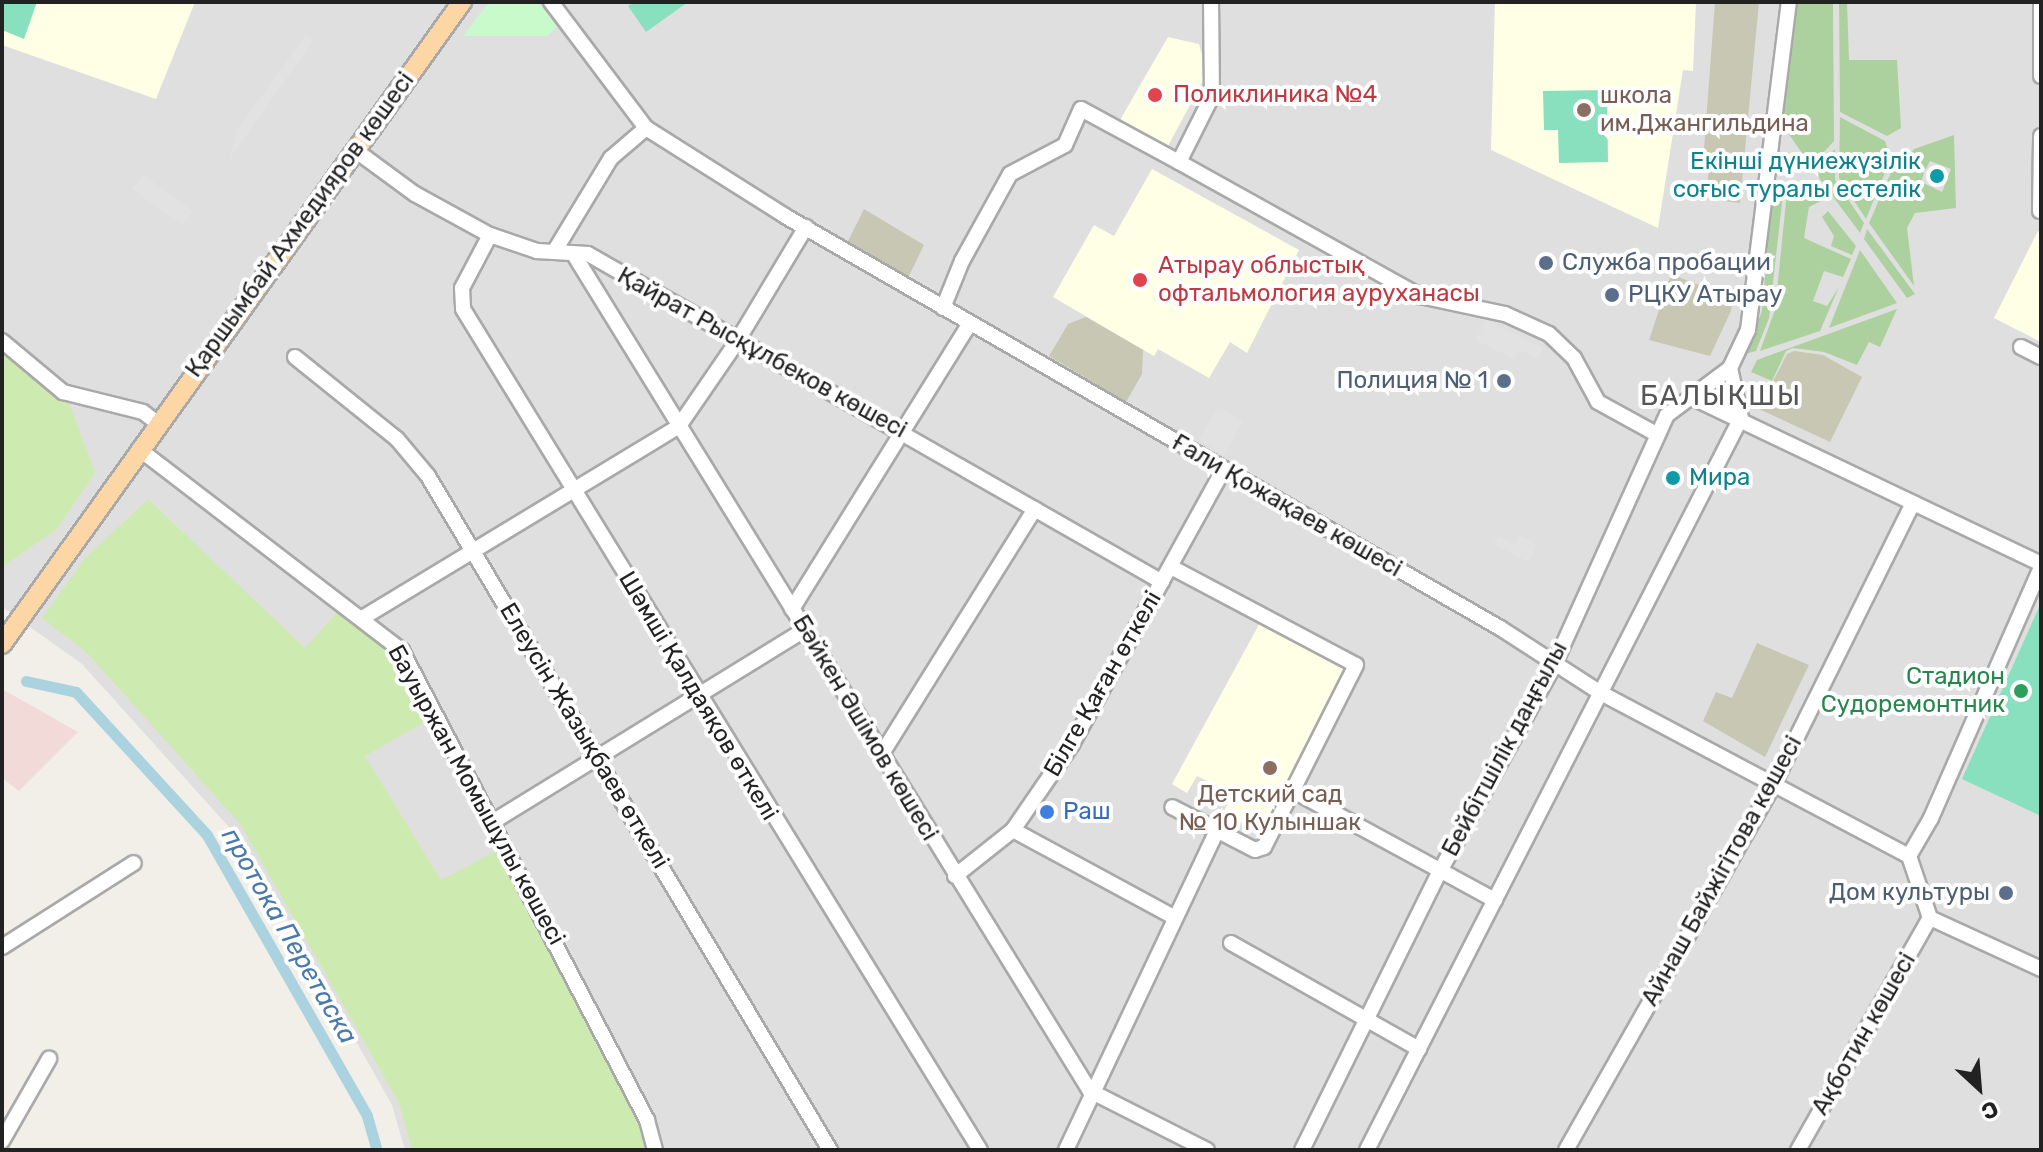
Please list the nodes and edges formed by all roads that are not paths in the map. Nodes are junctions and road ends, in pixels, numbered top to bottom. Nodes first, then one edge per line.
1 (462, 2) edge
2 (551, 2) edge
3 (1211, 2) edge
4 (1789, 2) edge
5 (2041, 2) edge
6 (2041, 76) edge
7 (646, 128) junction
8 (2041, 136) edge
9 (355, 150) junction
10 (1179, 162) junction
11 (2040, 211) edge
12 (806, 227) junction
13 (490, 235) junction
14 (554, 252) junction
15 (573, 253) junction
16 (943, 308) junction
17 (970, 323) junction
18 (738, 340) junction
19 (2, 341) edge
20 (2021, 347) dead end
21 (295, 357) dead end
22 (2041, 357) edge
23 (1730, 368) junction
24 (1691, 397) junction
25 (1741, 418) junction
26 (157, 423) junction
27 (679, 426) junction
28 (904, 433) junction
29 (1658, 435) junction
30 (139, 449) junction
31 (1223, 470) junction
32 (572, 489) junction
33 (1913, 503) junction
34 (1035, 509) junction
35 (474, 550) junction
36 (2041, 566) edge
37 (1171, 567) junction
38 (1162, 582) junction
39 (792, 609) junction
40 (364, 617) junction
41 (805, 630) junction
42 (2, 644) edge
43 (1554, 665) junction
44 (1601, 693) junction
45 (697, 697) junction
46 (881, 755) junction
47 (597, 761) junction
48 (1773, 785) junction
49 (1292, 790) junction
50 (1172, 807) dead end
51 (494, 821) junction
52 (1013, 830) junction
53 (1217, 831) junction
54 (1909, 856) junction
55 (134, 863) dead end
56 (1440, 871) junction
57 (955, 876) junction
58 (1495, 900) junction
59 (1174, 917) junction
60 (1930, 918) junction
61 (1231, 943) dead end
62 (2, 947) edge
63 (2041, 969) edge
64 (1366, 1022) junction
65 (1419, 1049) junction
66 (49, 1059) dead end
67 (1090, 1091) junction
68 (2, 1141) edge
69 (655, 1150) edge
70 (830, 1150) edge
71 (980, 1150) edge
72 (1066, 1150) edge
73 (1207, 1150) edge
74 (1302, 1150) edge
75 (1367, 1150) edge
76 (1566, 1150) edge
77 (1798, 1150) edge

1 - 9 main road, Қаршымбай Ахмедияров көшесі
2 - 7 street, Ғали Қожақаев көшесі
3 - 10 street
4 - 23 street
5 - 6 street
7 - 12 street, Ғали Қожақаев көшесі
7 - 14 street
8 - 11 street
9 - 13 street, Қайрат Рысқұлбеков көшесі
9 - 26 main road, Қаршымбай Ахмедияров көшесі
10 - 16 street
10 - 29 street
12 - 16 street, Ғали Қожақаев көшесі
12 - 18 street
13 - 14 street, Қайрат Рысқұлбеков көшесі
13 - 32 street, Шәмші Қалдаяқов өткелі
14 - 15 street, Қайрат Рысқұлбеков көшесі
15 - 18 street, Қайрат Рысқұлбеков көшесі
15 - 27 street, Бәйкен Әшімов көшесі
16 - 17 street, Ғали Қожақаев көшесі
17 - 28 street
17 - 31 street, Ғали Қожақаев көшесі
18 - 27 street
18 - 28 street, Қайрат Рысқұлбеков көшесі
19 - 26 street
20 - 22 street
21 - 35 street, Елеусін Жазықбаев өткелі
23 - 24 street, Бейбітшілік даңғылы
23 - 25 street
24 - 25 street
24 - 29 street, Бейбітшілік даңғылы
25 - 33 street
25 - 44 street
26 - 30 main road, Қаршымбай Ахмедияров көшесі
27 - 32 street
27 - 39 street, Бәйкен Әшімов көшесі
28 - 34 street, Қайрат Рысқұлбеков көшесі
28 - 39 street
29 - 43 street, Бейбітшілік даңғылы
30 - 40 street, Бауыржан Момышұлы көшесі
30 - 42 main road, Қаршымбай Ахмедияров көшесі
31 - 37 street, Білге Қаған өткелі
31 - 43 street, Ғали Қожақаев көшесі
32 - 35 street
32 - 45 street, Шәмші Қалдаяқов өткелі
33 - 36 street
33 - 48 street, Айнаш Байжігітова көшесі
34 - 38 street, Қайрат Рысқұлбеков көшесі
34 - 46 street
35 - 40 street
35 - 47 street, Елеусін Жазықбаев өткелі
36 - 54 street
37 - 38 street, Білге Қаған өткелі
37 - 49 street
38 - 52 street, Білге Қаған өткелі
39 - 41 street, Бәйкен Әшімов көшесі
40 - 51 street, Бауыржан Момышұлы көшесі
41 - 45 street
41 - 46 street, Бәйкен Әшімов көшесі
43 - 44 street, Ғали Қожақаев көшесі
43 - 56 street, Бейбітшілік даңғылы
44 - 48 street, Ғали Қожақаев көшесі
44 - 58 street
45 - 47 street
45 - 71 street, Шәмші Қалдаяқов өткелі
46 - 57 street, Бәйкен Әшімов көшесі
47 - 51 street
47 - 70 street, Елеусін Жазықбаев өткелі
48 - 54 street, Ғали Қожақаев көшесі
48 - 76 street, Айнаш Байжігітова көшесі
49 - 53 street
49 - 56 street
50 - 53 street
51 - 69 street, Бауыржан Момышұлы көшесі
52 - 57 street, Білге Қаған өткелі
52 - 59 street
53 - 59 street
54 - 60 street
55 - 62 street
56 - 58 street
56 - 64 street, Бейбітшілік даңғылы
57 - 67 street, Бәйкен Әшімов көшесі
58 - 65 street
59 - 67 street
60 - 63 street
60 - 77 street, Ақботин көшесі
61 - 64 street
64 - 65 street
64 - 74 street, Бейбітшілік даңғылы
65 - 75 street
66 - 68 street
67 - 72 street
67 - 73 street

